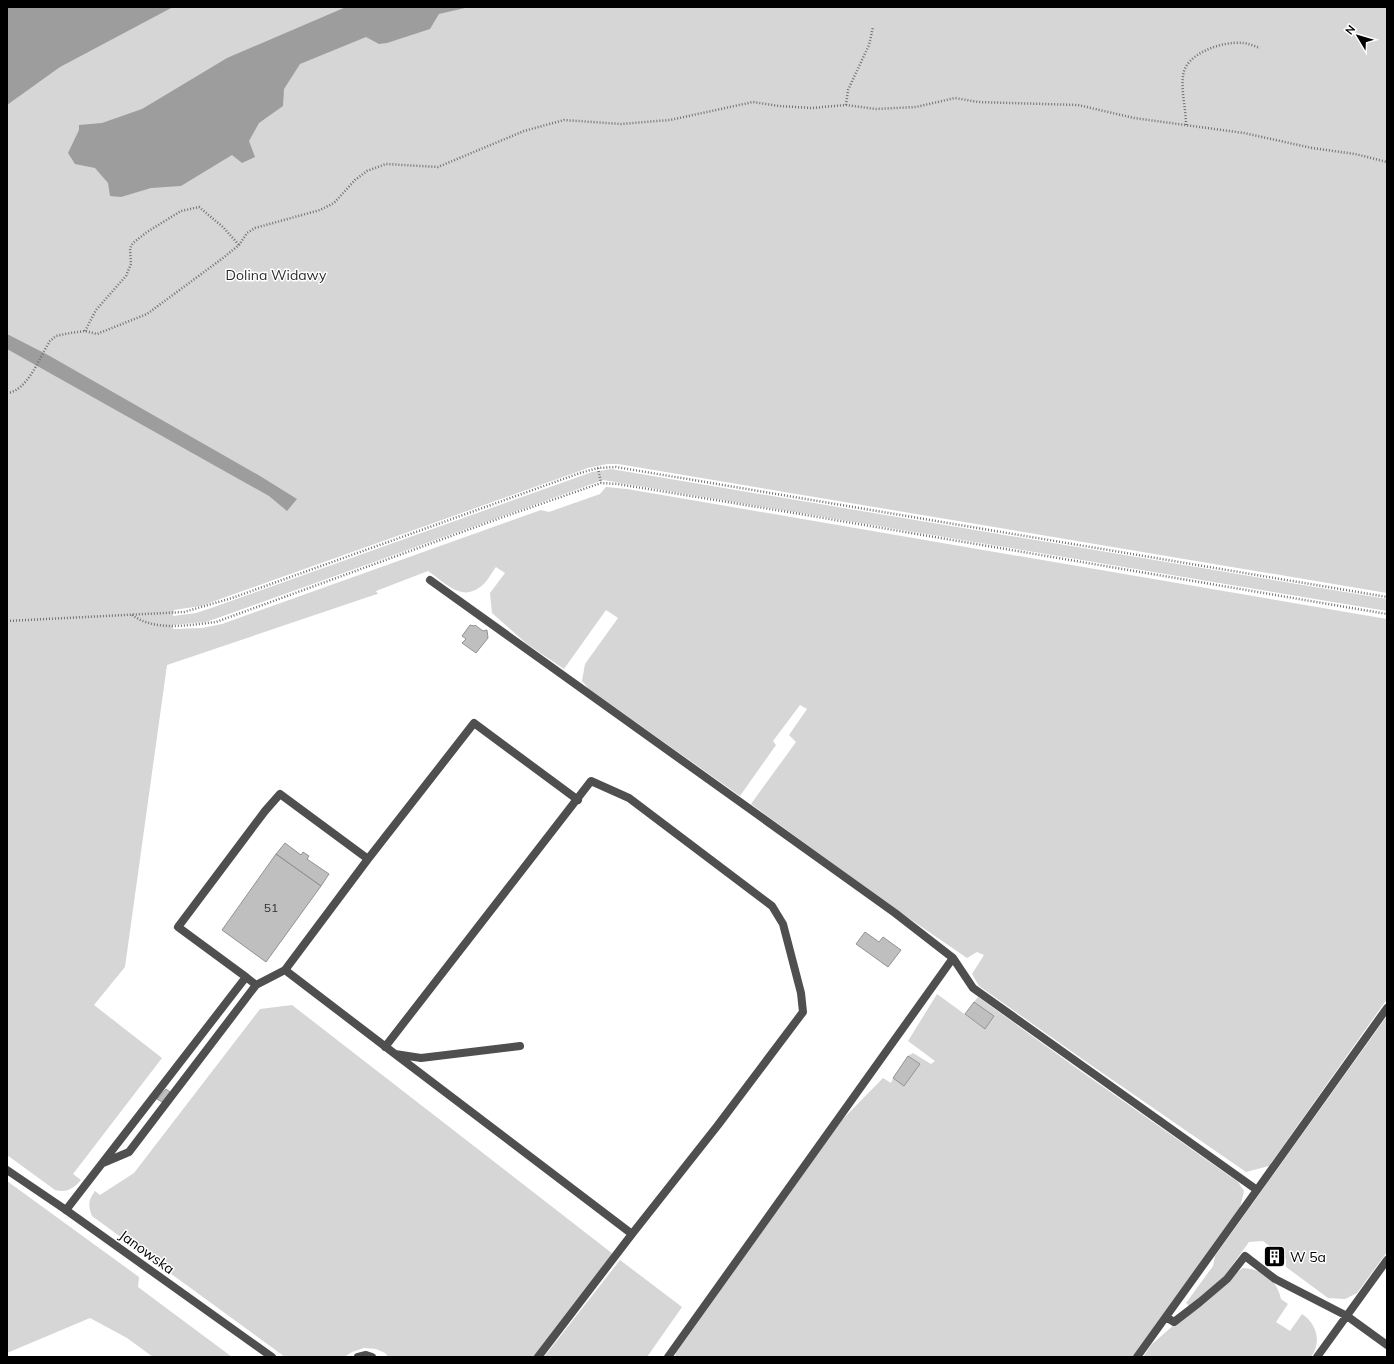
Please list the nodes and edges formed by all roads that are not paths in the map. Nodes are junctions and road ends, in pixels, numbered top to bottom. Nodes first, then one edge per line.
1 (430, 580) dead end
2 (578, 800) junction
3 (368, 859) junction
4 (953, 958) junction
5 (285, 970) junction
6 (246, 977) junction
7 (256, 985) junction
8 (1387, 1008) edge
9 (520, 1046) dead end
10 (385, 1047) junction
11 (395, 1054) junction
12 (102, 1163) junction
13 (7, 1170) edge
14 (1257, 1190) junction
15 (66, 1210) junction
16 (632, 1234) junction
17 (1387, 1260) edge
18 (1347, 1316) junction
19 (1166, 1317) junction
20 (1387, 1345) edge
21 (272, 1357) edge
22 (358, 1357) edge
23 (372, 1357) edge
24 (538, 1357) edge
25 (668, 1357) edge
26 (1137, 1357) edge
27 (1317, 1357) edge

1 - 4 street
2 - 3 street
2 - 10 street
2 - 16 street
3 - 5 street
3 - 6 street
4 - 14 street
4 - 25 street
5 - 7 street
5 - 10 street
6 - 7 street
6 - 12 street
7 - 12 street
8 - 14 street
9 - 11 street
10 - 11 street
11 - 16 street
12 - 15 street
13 - 15 street, Janowska
14 - 19 street
15 - 21 street, Janowska
16 - 24 street
17 - 18 street
18 - 19 street
18 - 20 street
18 - 27 street
19 - 26 street
22 - 23 street

